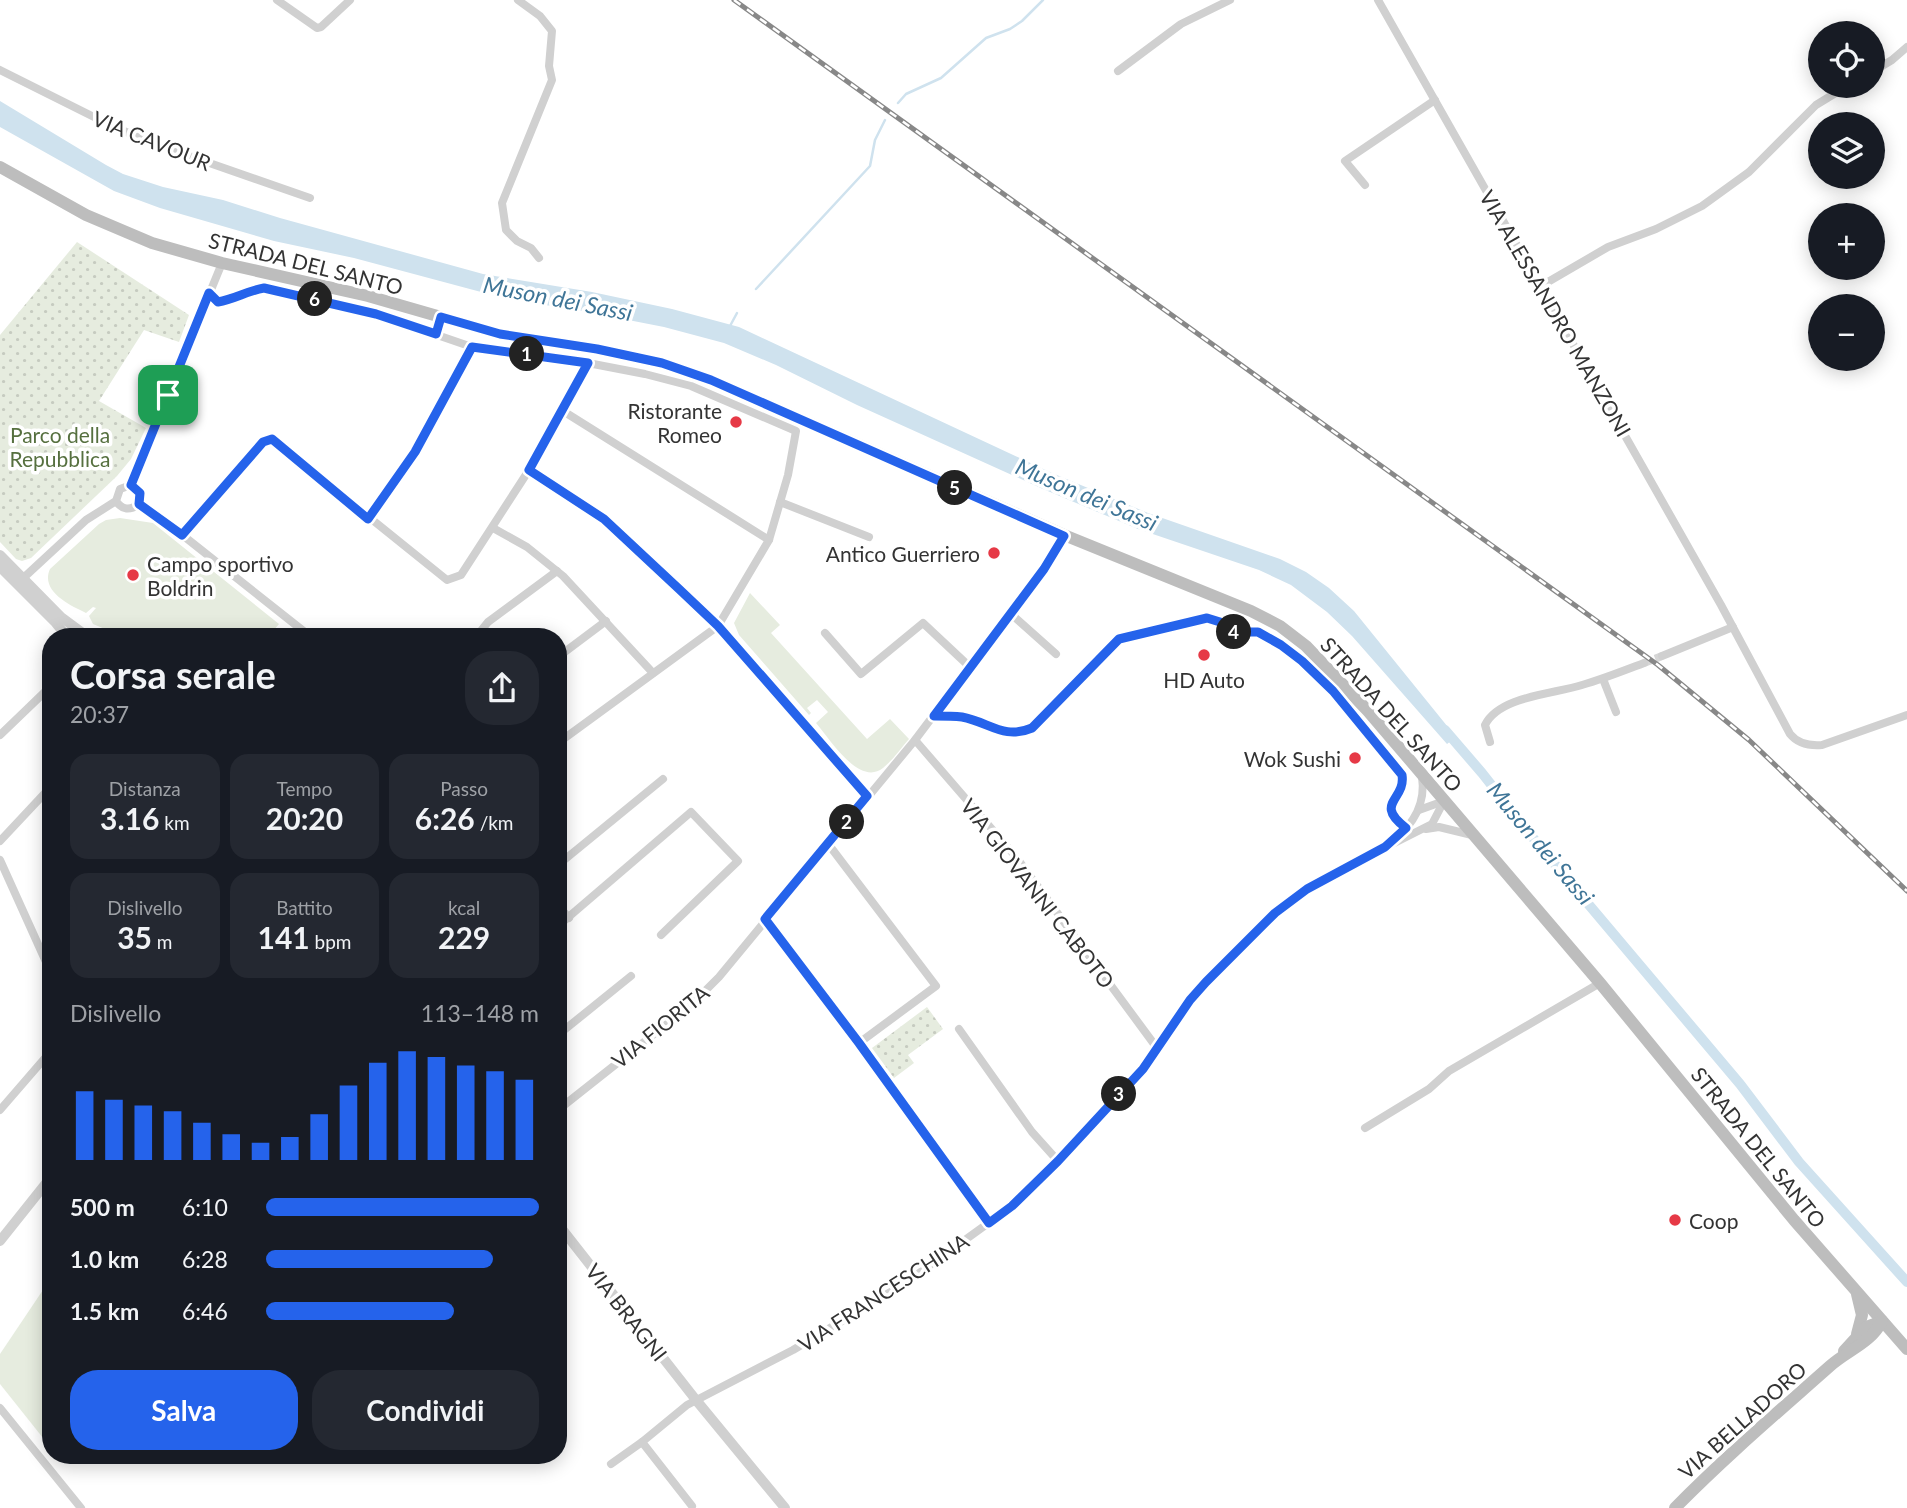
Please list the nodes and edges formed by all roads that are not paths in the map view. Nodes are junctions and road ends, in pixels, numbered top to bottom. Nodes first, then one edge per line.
1 (277, 0) edge
2 (350, 0) edge
3 (517, 0) edge
4 (1230, 0) edge
5 (1378, 0) edge
6 (1907, 47) edge
7 (1885, 64) edge
8 (0, 69) edge
9 (1118, 71) dead end
10 (1827, 98) edge
11 (1435, 100) junction
12 (0, 167) edge
13 (1365, 185) dead end
14 (310, 198) dead end
15 (539, 258) dead end
16 (222, 263) junction
17 (1541, 286) junction
18 (209, 293) junction
19 (441, 317) junction
20 (436, 334) junction
21 (536, 340) junction
22 (472, 347) junction
23 (533, 355) junction
24 (588, 363) junction
25 (563, 411) junction
26 (773, 414) junction
27 (529, 470) junction
28 (131, 485) junction
29 (117, 500) junction
30 (780, 502) junction
31 (139, 504) junction
32 (368, 519) junction
33 (493, 528) junction
34 (182, 535) junction
35 (1064, 536) junction
36 (869, 537) dead end
37 (769, 540) junction
38 (0, 555) edge
39 (0, 567) edge
40 (557, 571) junction
41 (20, 581) junction
42 (1011, 614) junction
43 (606, 621) junction
44 (718, 626) junction
45 (1733, 627) junction
46 (60, 628) edge
47 (76, 628) edge
48 (300, 628) edge
49 (483, 628) edge
50 (825, 633) dead end
51 (567, 650) edge
52 (1056, 654) dead end
53 (1662, 656) tunnel mouth
54 (1644, 663) tunnel mouth
55 (971, 668) junction
56 (653, 673) junction
57 (1603, 679) junction
58 (42, 695) edge
59 (1616, 712) dead end
60 (1907, 715) edge
61 (934, 716) junction
62 (0, 735) edge
63 (567, 736) edge
64 (915, 740) junction
65 (1490, 742) dead end
66 (1422, 775) junction
67 (663, 779) dead end
68 (42, 796) edge
69 (867, 796) junction
70 (1444, 801) junction
71 (1419, 810) junction
72 (1406, 828) junction
73 (1420, 831) junction
74 (1475, 836) junction
75 (0, 841) edge
76 (829, 845) junction
77 (1385, 847) junction
78 (567, 858) edge
79 (0, 860) edge
80 (567, 916) edge
81 (569, 918) joint
82 (765, 919) junction
83 (661, 935) dead end
84 (42, 953) edge
85 (631, 976) dead end
86 (1600, 983) junction
87 (567, 1028) edge
88 (959, 1029) dead end
89 (859, 1043) junction
90 (1157, 1048) junction
91 (42, 1061) edge
92 (567, 1103) edge
93 (0, 1110) edge
94 (1364, 1128) dead end
95 (1058, 1161) junction
96 (42, 1188) edge
97 (989, 1223) junction
98 (567, 1235) edge
99 (0, 1241) edge
100 (1856, 1291) junction
101 (1882, 1321) junction
102 (1854, 1339) junction
103 (1869, 1339) junction
104 (1904, 1345) edge
105 (1835, 1362) junction
106 (696, 1400) junction
107 (0, 1408) edge
108 (642, 1442) junction
109 (42, 1460) edge
110 (45, 1464) edge
111 (611, 1464) dead end
112 (692, 1506) dead end
113 (81, 1508) edge
114 (785, 1508) edge
115 (1675, 1508) edge

1 - 2 street
3 - 15 street
4 - 9 street
5 - 11 street, VIA ALESSANDRO MANZONI
6 - 7 street
8 - 14 street, VIA CAVOUR
10 - 17 street
11 - 13 street
11 - 17 street, VIA ALESSANDRO MANZONI
12 - 16 main road, STRADA DEL SANTO
16 - 18 street
16 - 19 main road, STRADA DEL SANTO
17 - 45 street, VIA ALESSANDRO MANZONI
18 - 20 street, STRADA DEL SANTO
18 - 28 street
19 - 20 street
19 - 21 main road, STRADA DEL SANTO
20 - 22 street, STRADA DEL SANTO
21 - 23 street
21 - 26 main road, STRADA DEL SANTO
22 - 23 street, STRADA DEL SANTO
22 - 32 street
23 - 24 street, STRADA DEL SANTO
24 - 25 street
24 - 26 street, STRADA DEL SANTO
25 - 27 street
25 - 37 street
26 - 30 street, STRADA DEL SANTO
26 - 35 main road, STRADA DEL SANTO
27 - 33 street
27 - 44 street
28 - 29 street
28 - 31 street
29 - 31 street
29 - 41 street
30 - 36 street
30 - 37 street
31 - 34 street
32 - 33 street
32 - 34 street
33 - 40 street
34 - 48 street
35 - 42 street, VIA FIORITA
35 - 66 main road, STRADA DEL SANTO
37 - 44 street
38 - 41 street
39 - 41 street
40 - 43 street
40 - 49 street
41 - 46 street
41 - 47 street
42 - 52 street
42 - 55 street, VIA FIORITA
43 - 51 street
43 - 56 street
44 - 56 street
44 - 69 street
45 - 53 street
45 - 60 street, VIA ALESSANDRO MANZONI
50 - 55 street
54 - 57 street
55 - 61 street, VIA FIORITA
56 - 63 street
57 - 59 street
57 - 65 street
58 - 62 street
61 - 64 street, VIA FIORITA
61 - 72 street
64 - 69 street, VIA FIORITA
64 - 90 street, VIA GIOVANNI CABOTO
66 - 70 main road, STRADA DEL SANTO
66 - 71 street
67 - 78 street
68 - 75 street
69 - 76 street, VIA FIORITA
70 - 71 street
70 - 73 street, VIA FRANCESCHINA
70 - 74 main road, STRADA DEL SANTO
71 - 72 street, VIA FRANCESCHINA
72 - 77 street, VIA FRANCESCHINA
73 - 74 street, VIA FRANCESCHINA
73 - 77 street, VIA FRANCESCHINA
74 - 86 main road, STRADA DEL SANTO
76 - 82 street, VIA FIORITA
76 - 89 street
77 - 90 street, VIA FRANCESCHINA
79 - 84 street
80 - 81 street
81 - 83 street
82 - 89 street
82 - 92 street, VIA FIORITA
85 - 87 street
86 - 94 street
86 - 100 main road, STRADA DEL SANTO
88 - 95 street
89 - 97 street
90 - 95 street, VIA FRANCESCHINA
91 - 93 street
95 - 97 street, VIA FRANCESCHINA
96 - 99 street
97 - 106 street, VIA FRANCESCHINA
98 - 106 street, VIA BRAGNI
100 - 101 main road, STRADA DEL SANTO
100 - 102 main road, VIA BELLADORO
101 - 102 main road, VIA BELLADORO
101 - 103 main road, VIA BELLADORO
101 - 104 main road, STRADA DEL SANTO
102 - 105 main road, VIA BELLADORO
103 - 104 main road
103 - 105 main road, VIA BELLADORO
105 - 115 main road, VIA BELLADORO
106 - 108 street
106 - 114 street, VIA BRAGNI
107 - 109 street
108 - 111 street
108 - 112 street
110 - 113 street

